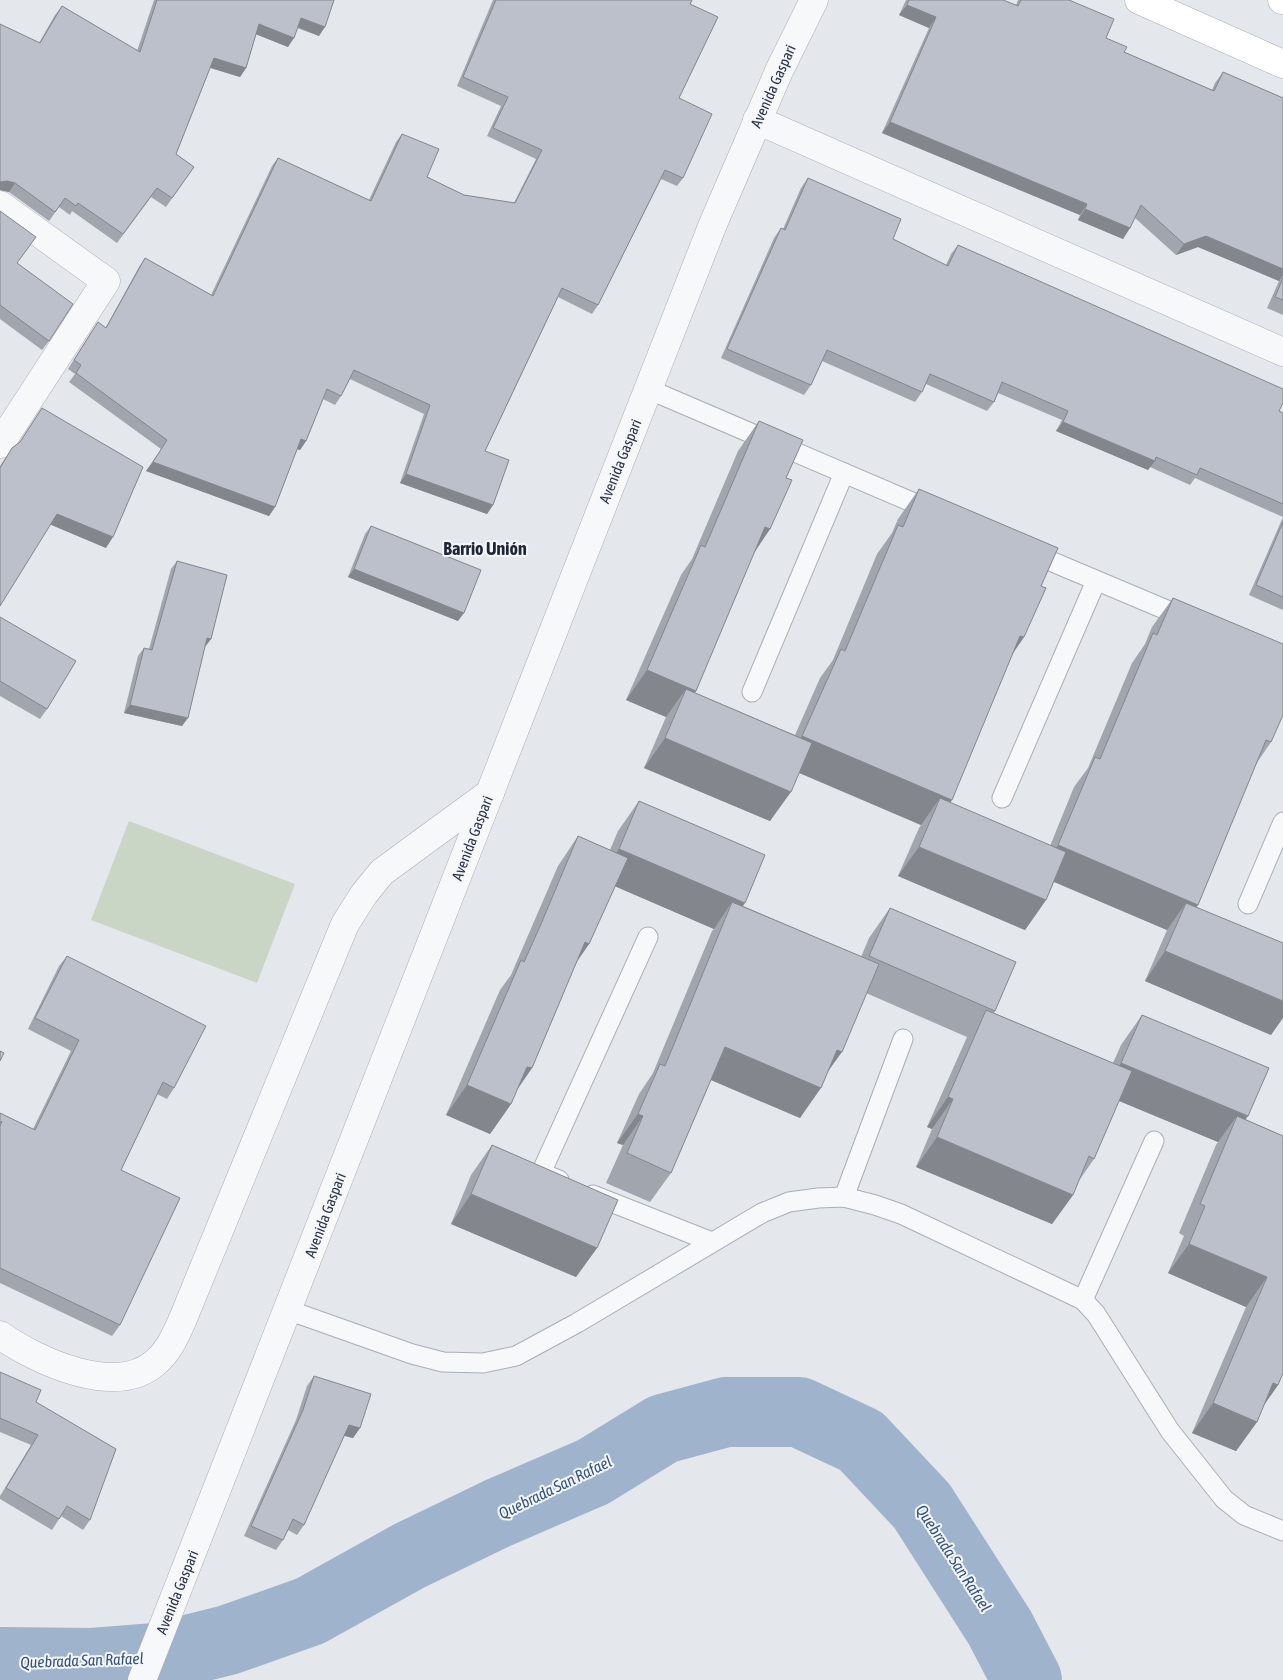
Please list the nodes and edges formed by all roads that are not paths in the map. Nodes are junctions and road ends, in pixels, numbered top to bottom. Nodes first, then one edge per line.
1 (814, 0) edge
2 (1139, 0) edge
3 (1283, 64) edge
4 (757, 120) junction
5 (0, 205) edge
6 (1283, 352) edge
7 (648, 389) junction
8 (0, 444) edge
9 (844, 473) junction
10 (948, 517) edge
11 (1009, 543) edge
12 (1096, 581) junction
13 (1200, 625) edge
14 (752, 692) dead end
15 (490, 793) junction
16 (1002, 798) dead end
17 (1283, 822) edge
18 (1248, 904) dead end
19 (648, 937) dead end
20 (903, 1039) dead end
21 (1154, 1141) dead end
22 (844, 1197) junction
23 (712, 1242) junction
24 (1084, 1300) junction
25 (288, 1310) junction
26 (0, 1335) edge
27 (1283, 1531) edge
28 (142, 1680) edge

1 - 4 street, Avenida Gaspari
2 - 3 main road
4 - 6 street
4 - 7 street, Avenida Gaspari
5 - 8 street
7 - 9 lane
7 - 15 street, Avenida Gaspari
9 - 10 lane
9 - 14 lane
11 - 12 lane
12 - 13 lane
12 - 16 lane
15 - 25 street, Avenida Gaspari
15 - 26 street
17 - 18 lane
19 - 23 lane
20 - 22 lane
21 - 24 lane
22 - 23 lane
22 - 24 lane
23 - 25 lane
24 - 27 lane
25 - 28 street, Avenida Gaspari

